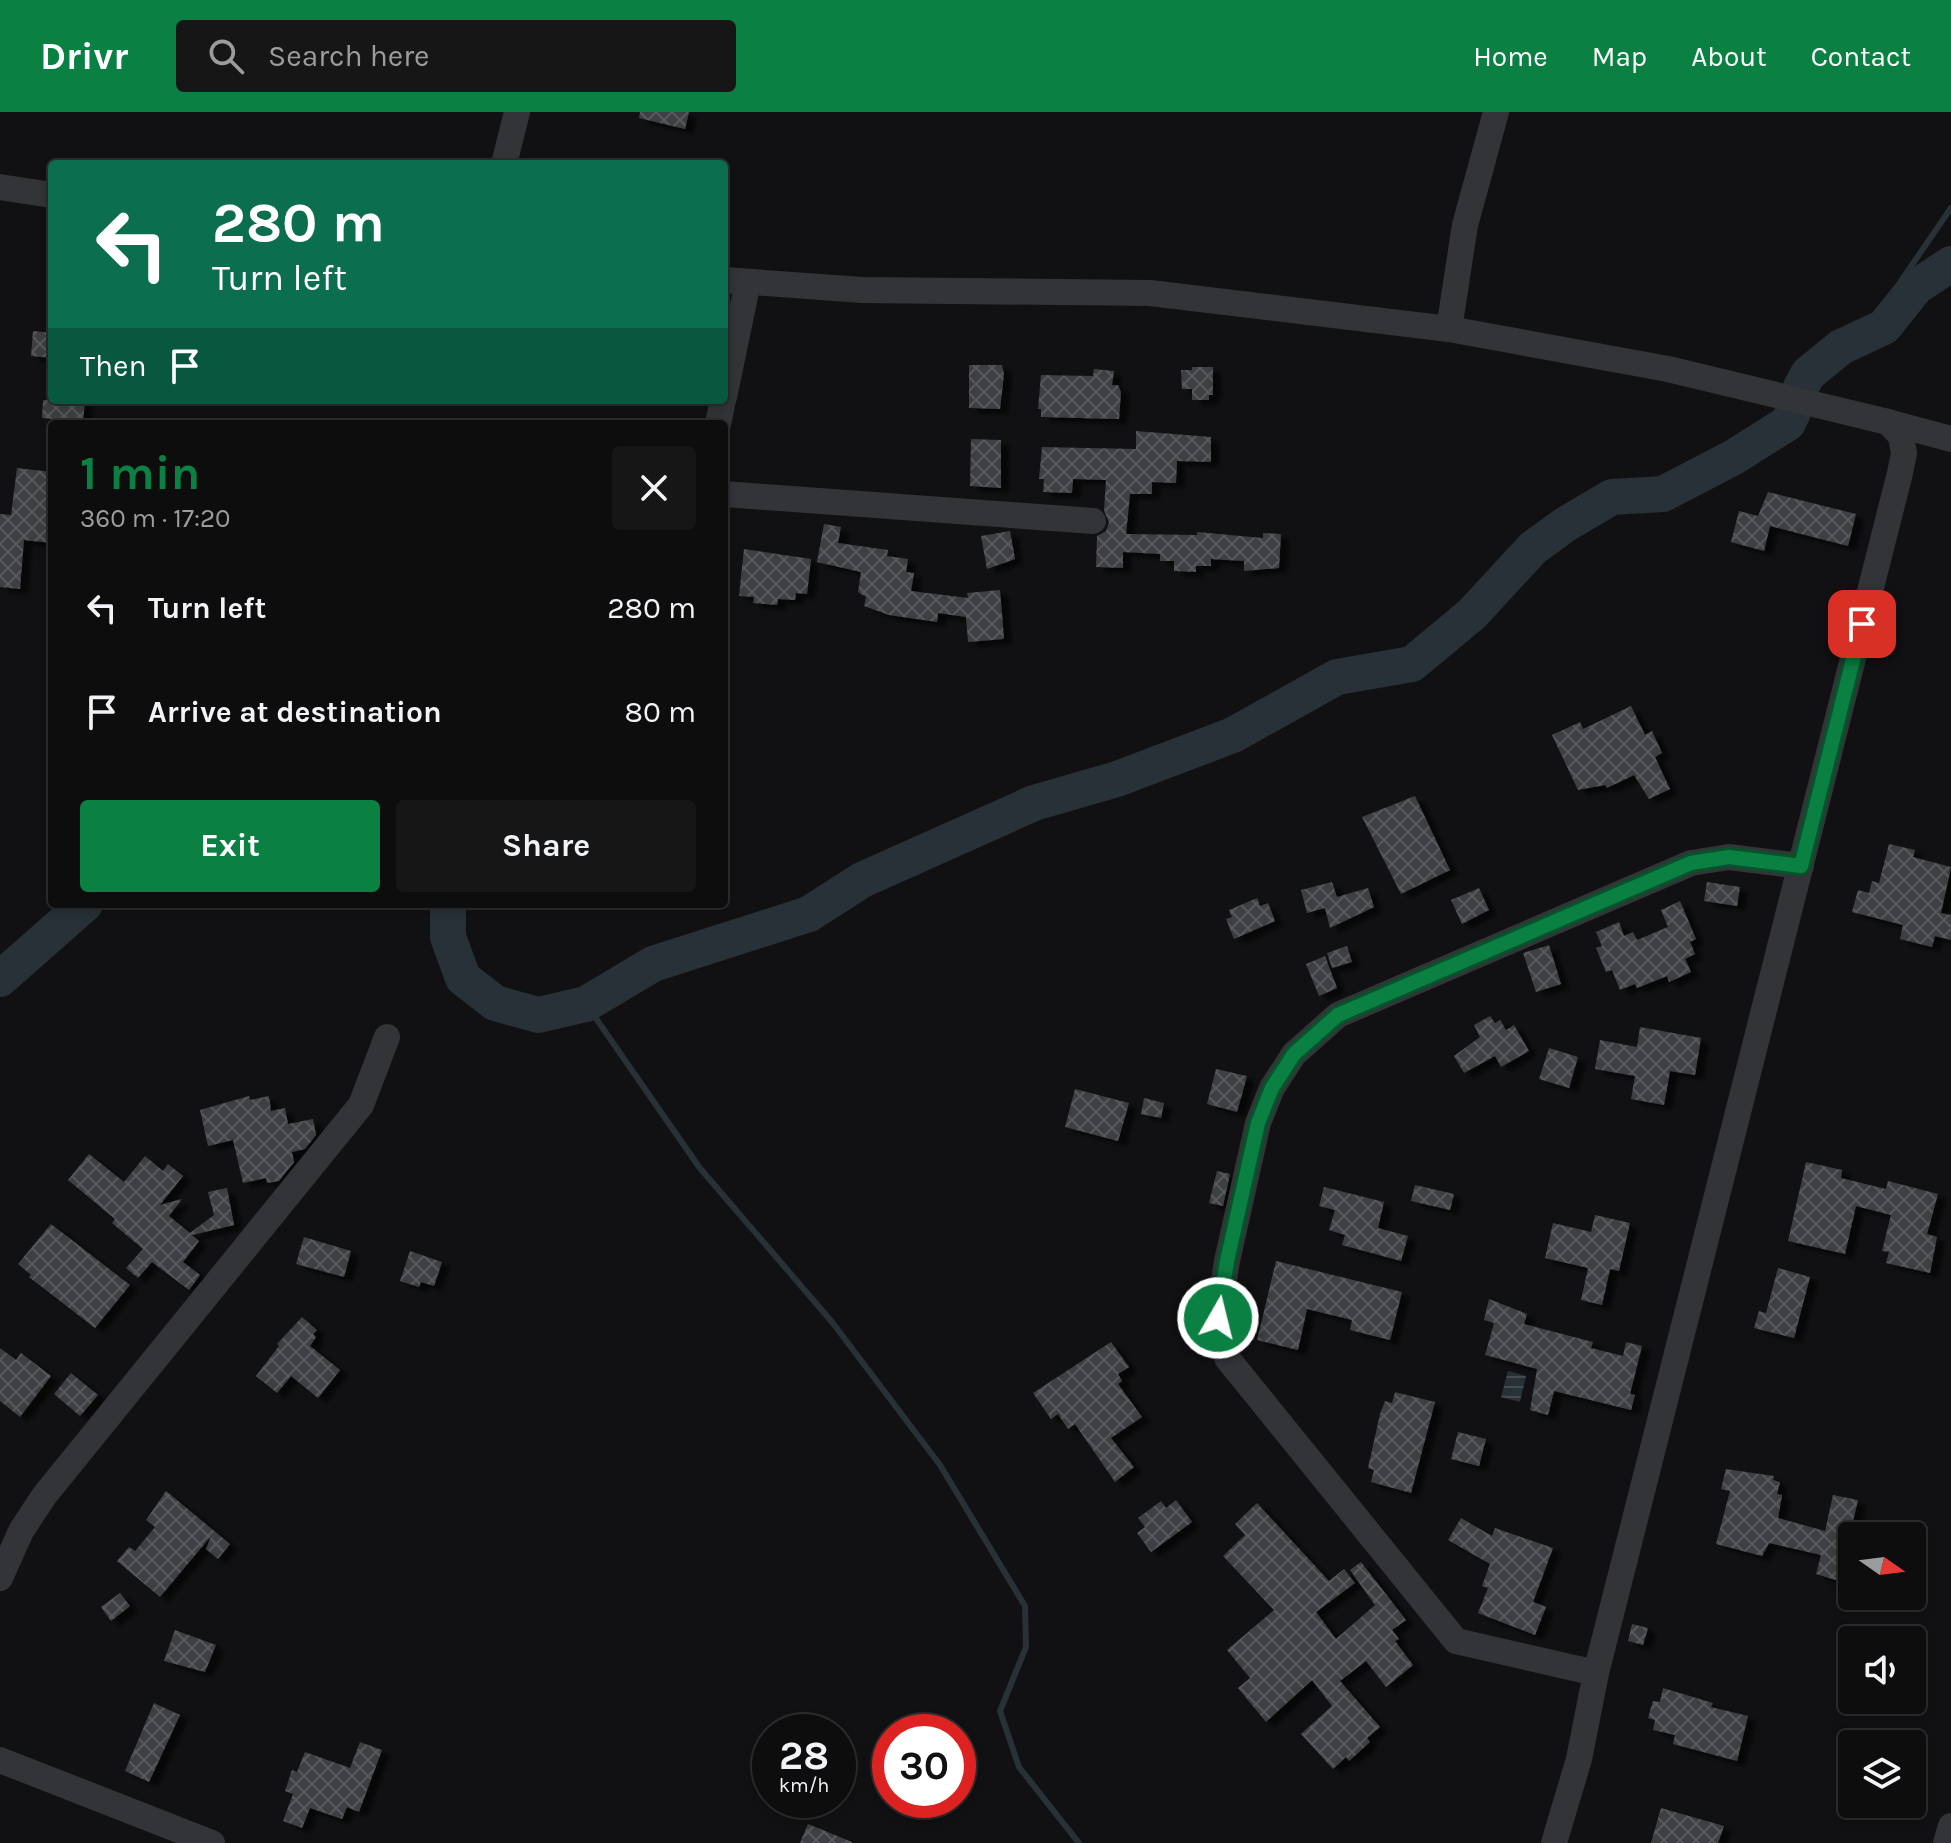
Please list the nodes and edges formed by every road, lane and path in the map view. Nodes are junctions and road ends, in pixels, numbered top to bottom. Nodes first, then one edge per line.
1 (517, 112) edge
2 (1496, 112) edge
3 (505, 160) edge
4 (0, 187) edge
5 (48, 194) edge
6 (736, 281) edge
7 (1449, 329) junction
8 (728, 360) edge
9 (1888, 422) junction
10 (1951, 439) edge
11 (728, 494) edge
12 (1093, 521) dead end
13 (1801, 866) junction
14 (387, 1037) dead end
15 (0, 1578) edge
16 (1596, 1673) junction
17 (0, 1760) edge
18 (1951, 1826) edge
19 (212, 1843) edge
20 (1554, 1843) edge
21 (1946, 1843) edge

1 - 3 street
2 - 7 street
4 - 5 street
6 - 7 street
6 - 8 street
7 - 9 street
9 - 10 street
9 - 13 street
11 - 12 street
13 - 16 street
13 - 16 street
14 - 15 street
16 - 20 street
17 - 19 street
18 - 21 street

